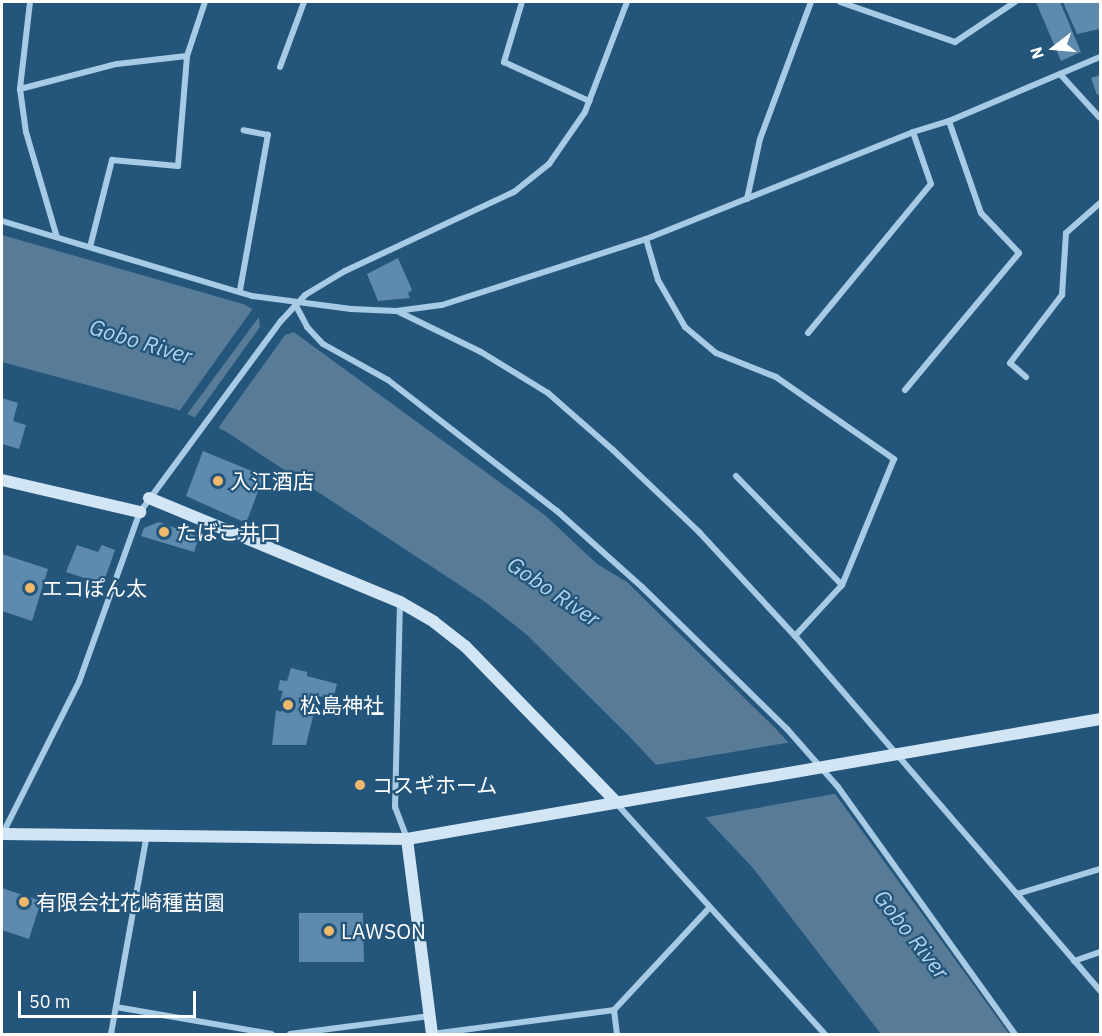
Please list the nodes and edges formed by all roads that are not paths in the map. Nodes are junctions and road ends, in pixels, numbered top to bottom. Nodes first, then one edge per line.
1 (30, 2) edge
2 (205, 2) edge
3 (304, 2) edge
4 (522, 2) edge
5 (627, 2) edge
6 (811, 2) edge
7 (840, 2) edge
8 (1015, 2) edge
9 (188, 56) junction
10 (1101, 57) edge
11 (280, 67) dead end
12 (1060, 74) junction
13 (20, 89) junction
14 (589, 101) junction
15 (1101, 118) edge
16 (949, 121) junction
17 (243, 130) dead end
18 (913, 132) junction
19 (747, 199) junction
20 (1101, 203) edge
21 (2, 221) edge
22 (57, 237) junction
23 (646, 239) junction
24 (90, 246) junction
25 (240, 291) junction
26 (295, 304) junction
27 (396, 311) junction
28 (808, 333) dead end
29 (1026, 377) dead end
30 (905, 390) dead end
31 (736, 476) dead end
32 (2, 480) edge
33 (149, 498) junction
34 (140, 512) junction
35 (842, 585) junction
36 (400, 602) junction
37 (795, 636) junction
38 (1101, 719) edge
39 (893, 752) junction
40 (817, 766) junction
41 (615, 801) junction
42 (2, 834) edge
43 (147, 834) junction
44 (407, 839) junction
45 (1101, 869) edge
46 (1017, 894) junction
47 (709, 908) junction
48 (1101, 952) edge
49 (1074, 960) junction
50 (1101, 991) edge
51 (116, 1007) junction
52 (614, 1010) junction
53 (430, 1016) junction
54 (432, 1034) edge
55 (111, 1035) edge
56 (272, 1035) edge
57 (290, 1035) edge
58 (617, 1035) edge
59 (825, 1035) edge
60 (1015, 1035) edge

1 - 13 street
2 - 9 street
3 - 11 street
4 - 14 street
5 - 14 street
6 - 19 street
7 - 8 street
9 - 13 street
9 - 24 street
10 - 12 street
12 - 15 street
12 - 16 street
13 - 22 street
14 - 26 street
16 - 18 street
16 - 30 street
17 - 25 street
18 - 19 street
18 - 28 street
19 - 23 street
20 - 29 street
21 - 22 street
22 - 24 street
23 - 27 street
23 - 35 street
24 - 25 street
25 - 26 street
26 - 27 street
26 - 33 street
26 - 40 street
27 - 37 street
31 - 35 street
32 - 34 street
33 - 34 street
33 - 36 street
34 - 42 street
35 - 37 street
36 - 41 street
36 - 44 street
37 - 39 street
38 - 39 street
39 - 40 street
39 - 46 street
40 - 41 street
40 - 60 street
41 - 44 street
41 - 47 street
42 - 43 street
43 - 44 street
43 - 51 street
44 - 53 street
45 - 46 street
46 - 49 street
47 - 52 street
47 - 59 street
48 - 49 street
49 - 50 street
51 - 55 street
51 - 56 street
52 - 54 street
52 - 58 street
53 - 54 street
53 - 57 street

